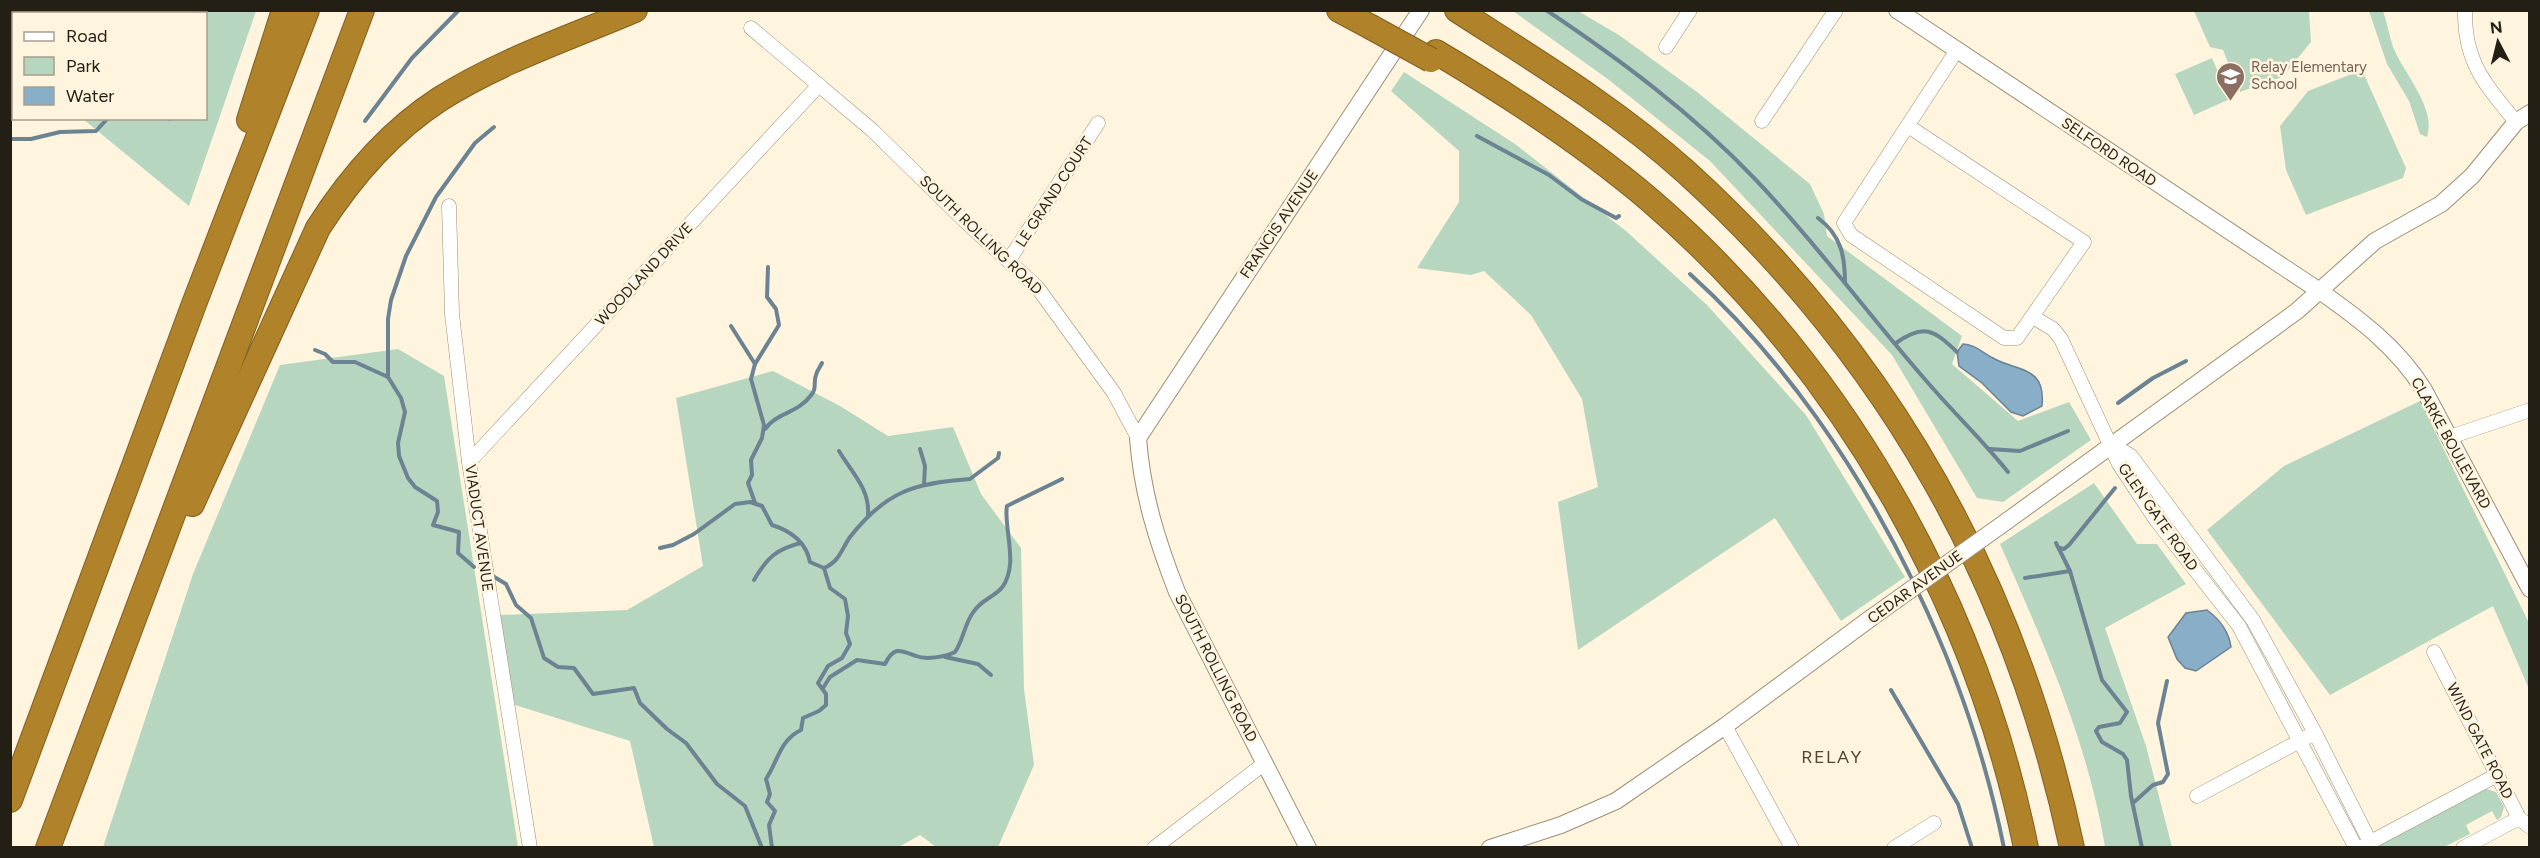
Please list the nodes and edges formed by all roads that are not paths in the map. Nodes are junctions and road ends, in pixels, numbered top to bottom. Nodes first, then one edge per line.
1 (284, 10) edge
2 (306, 10) edge
3 (362, 10) edge
4 (635, 10) edge
5 (1339, 10) edge
6 (1421, 10) edge
7 (1690, 10) edge
8 (1836, 10) edge
9 (1898, 10) edge
10 (2465, 10) edge
11 (1460, 12) edge
12 (1370, 18) edge
13 (751, 28) dead end
14 (1666, 47) dead end
15 (1957, 50) junction
16 (819, 85) junction
17 (2523, 117) edge
18 (1762, 121) dead end
19 (1098, 123) dead end
20 (1908, 126) junction
21 (449, 206) dead end
22 (1009, 260) junction
23 (2321, 292) junction
24 (194, 304) junction
25 (2033, 317) junction
26 (2529, 410) edge
27 (2450, 437) junction
28 (1138, 438) junction
29 (2111, 444) junction
30 (469, 462) junction
31 (2529, 589) edge
32 (2434, 652) dead end
33 (120, 655) junction
34 (1725, 726) junction
35 (2315, 733) junction
36 (2301, 741) junction
37 (1265, 763) junction
38 (2497, 775) junction
39 (2197, 796) dead end
40 (10, 800) edge
41 (2524, 822) edge
42 (1934, 823) dead end
43 (1497, 846) edge
44 (2362, 846) edge
45 (48, 848) edge
46 (530, 848) edge
47 (1154, 848) edge
48 (1308, 848) edge
49 (1792, 848) edge
50 (1894, 848) edge
51 (2026, 848) edge
52 (2072, 848) edge
53 (2463, 848) edge

1 - 24 highway
2 - 24 highway
3 - 33 highway
4 - 33 highway
5 - 12 highway
6 - 28 street, FRANCIS AVENUE
7 - 14 street
8 - 18 street
9 - 15 street, SELFORD ROAD
10 - 17 street
11 - 52 highway
12 - 51 highway
13 - 16 street, SOUTH ROLLING ROAD
15 - 20 street
15 - 23 street, SELFORD ROAD
16 - 22 street, SOUTH ROLLING ROAD
16 - 30 street, WOODLAND DRIVE
17 - 23 street, CEDAR AVENUE
19 - 22 street, LE GRAND COURT
20 - 25 street
20 - 25 street
21 - 30 street, VIADUCT AVENUE
22 - 28 street, SOUTH ROLLING ROAD
23 - 27 street, CLARKE BOULEVARD
23 - 29 street, CEDAR AVENUE
24 - 40 highway
25 - 29 street
26 - 27 street
27 - 31 street, CLARKE BOULEVARD
28 - 37 street, SOUTH ROLLING ROAD
29 - 34 street, CEDAR AVENUE, bridge
29 - 35 street, GLEN GATE ROAD
29 - 36 street, GLEN GATE ROAD
30 - 46 street, VIADUCT AVENUE
32 - 38 street, WIND GATE ROAD
33 - 45 highway
34 - 43 street, CEDAR AVENUE
34 - 49 street
35 - 36 street
35 - 44 street, GLEN GATE ROAD
36 - 39 street
36 - 44 street, GLEN GATE ROAD
37 - 47 street
37 - 48 street, SOUTH ROLLING ROAD
38 - 41 street, WIND GATE ROAD
38 - 44 street
41 - 53 street
42 - 50 street

